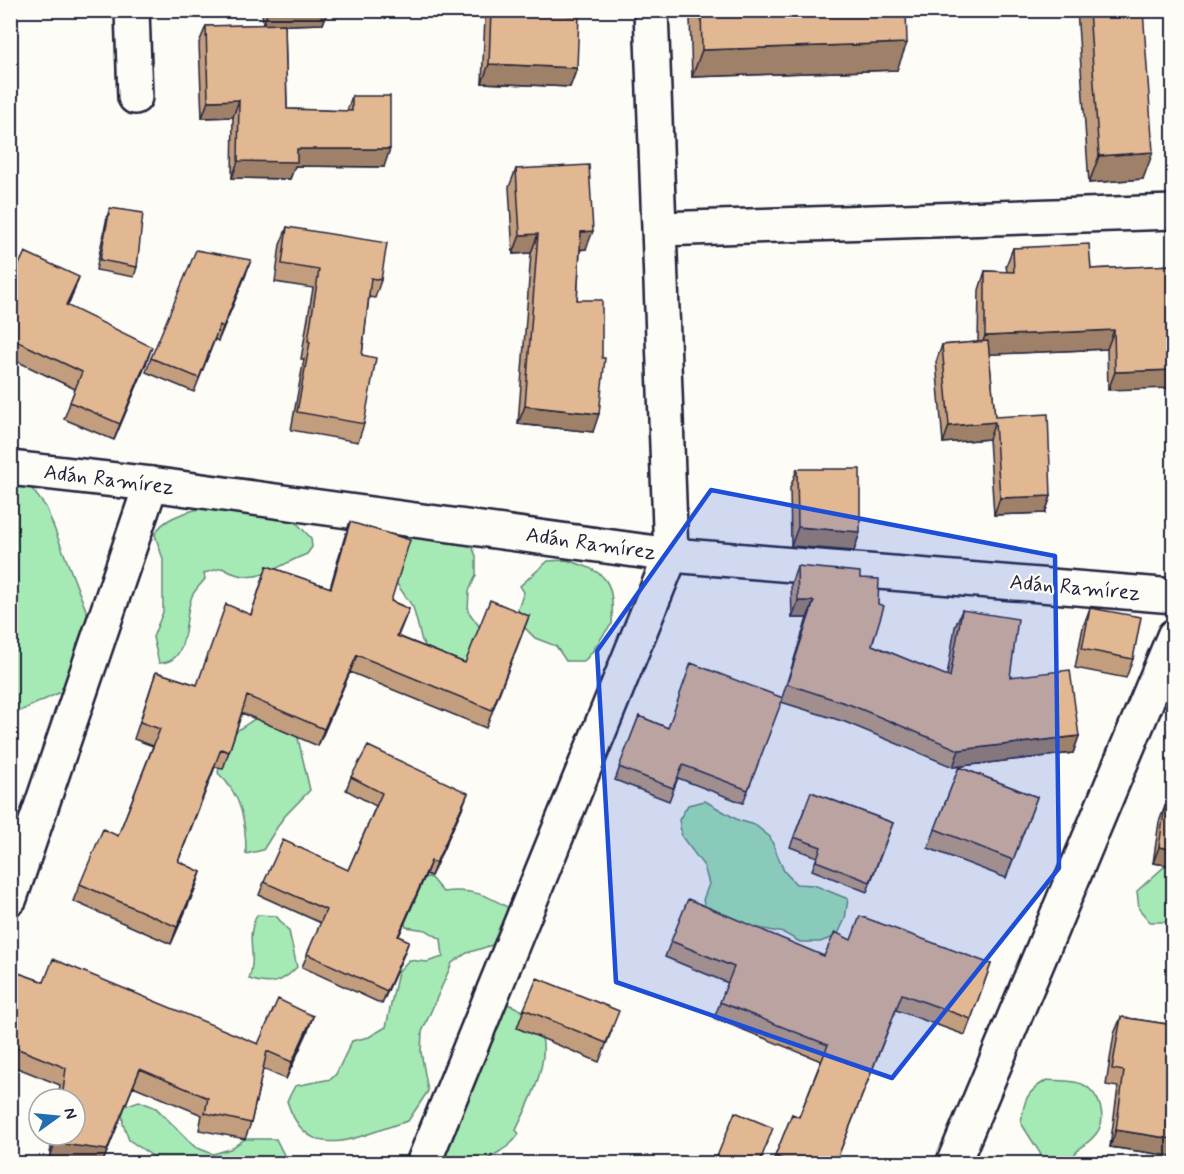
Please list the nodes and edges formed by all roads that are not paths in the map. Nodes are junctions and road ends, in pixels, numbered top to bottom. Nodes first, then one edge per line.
1 (132, 10) edge
2 (651, 10) edge
3 (135, 97) dead end
4 (1173, 212) edge
5 (660, 230) junction
6 (10, 468) edge
7 (151, 484) junction
8 (671, 555) junction
9 (1173, 596) edge
10 (1173, 636) edge
11 (10, 898) edge
12 (423, 1164) edge
13 (953, 1164) edge

1 - 3 street
2 - 5 street
4 - 5 street
5 - 8 street
6 - 7 street, Adán Ramírez
7 - 8 street, Adán Ramírez
7 - 11 street
8 - 9 street, Adán Ramírez
8 - 12 street
10 - 13 street

